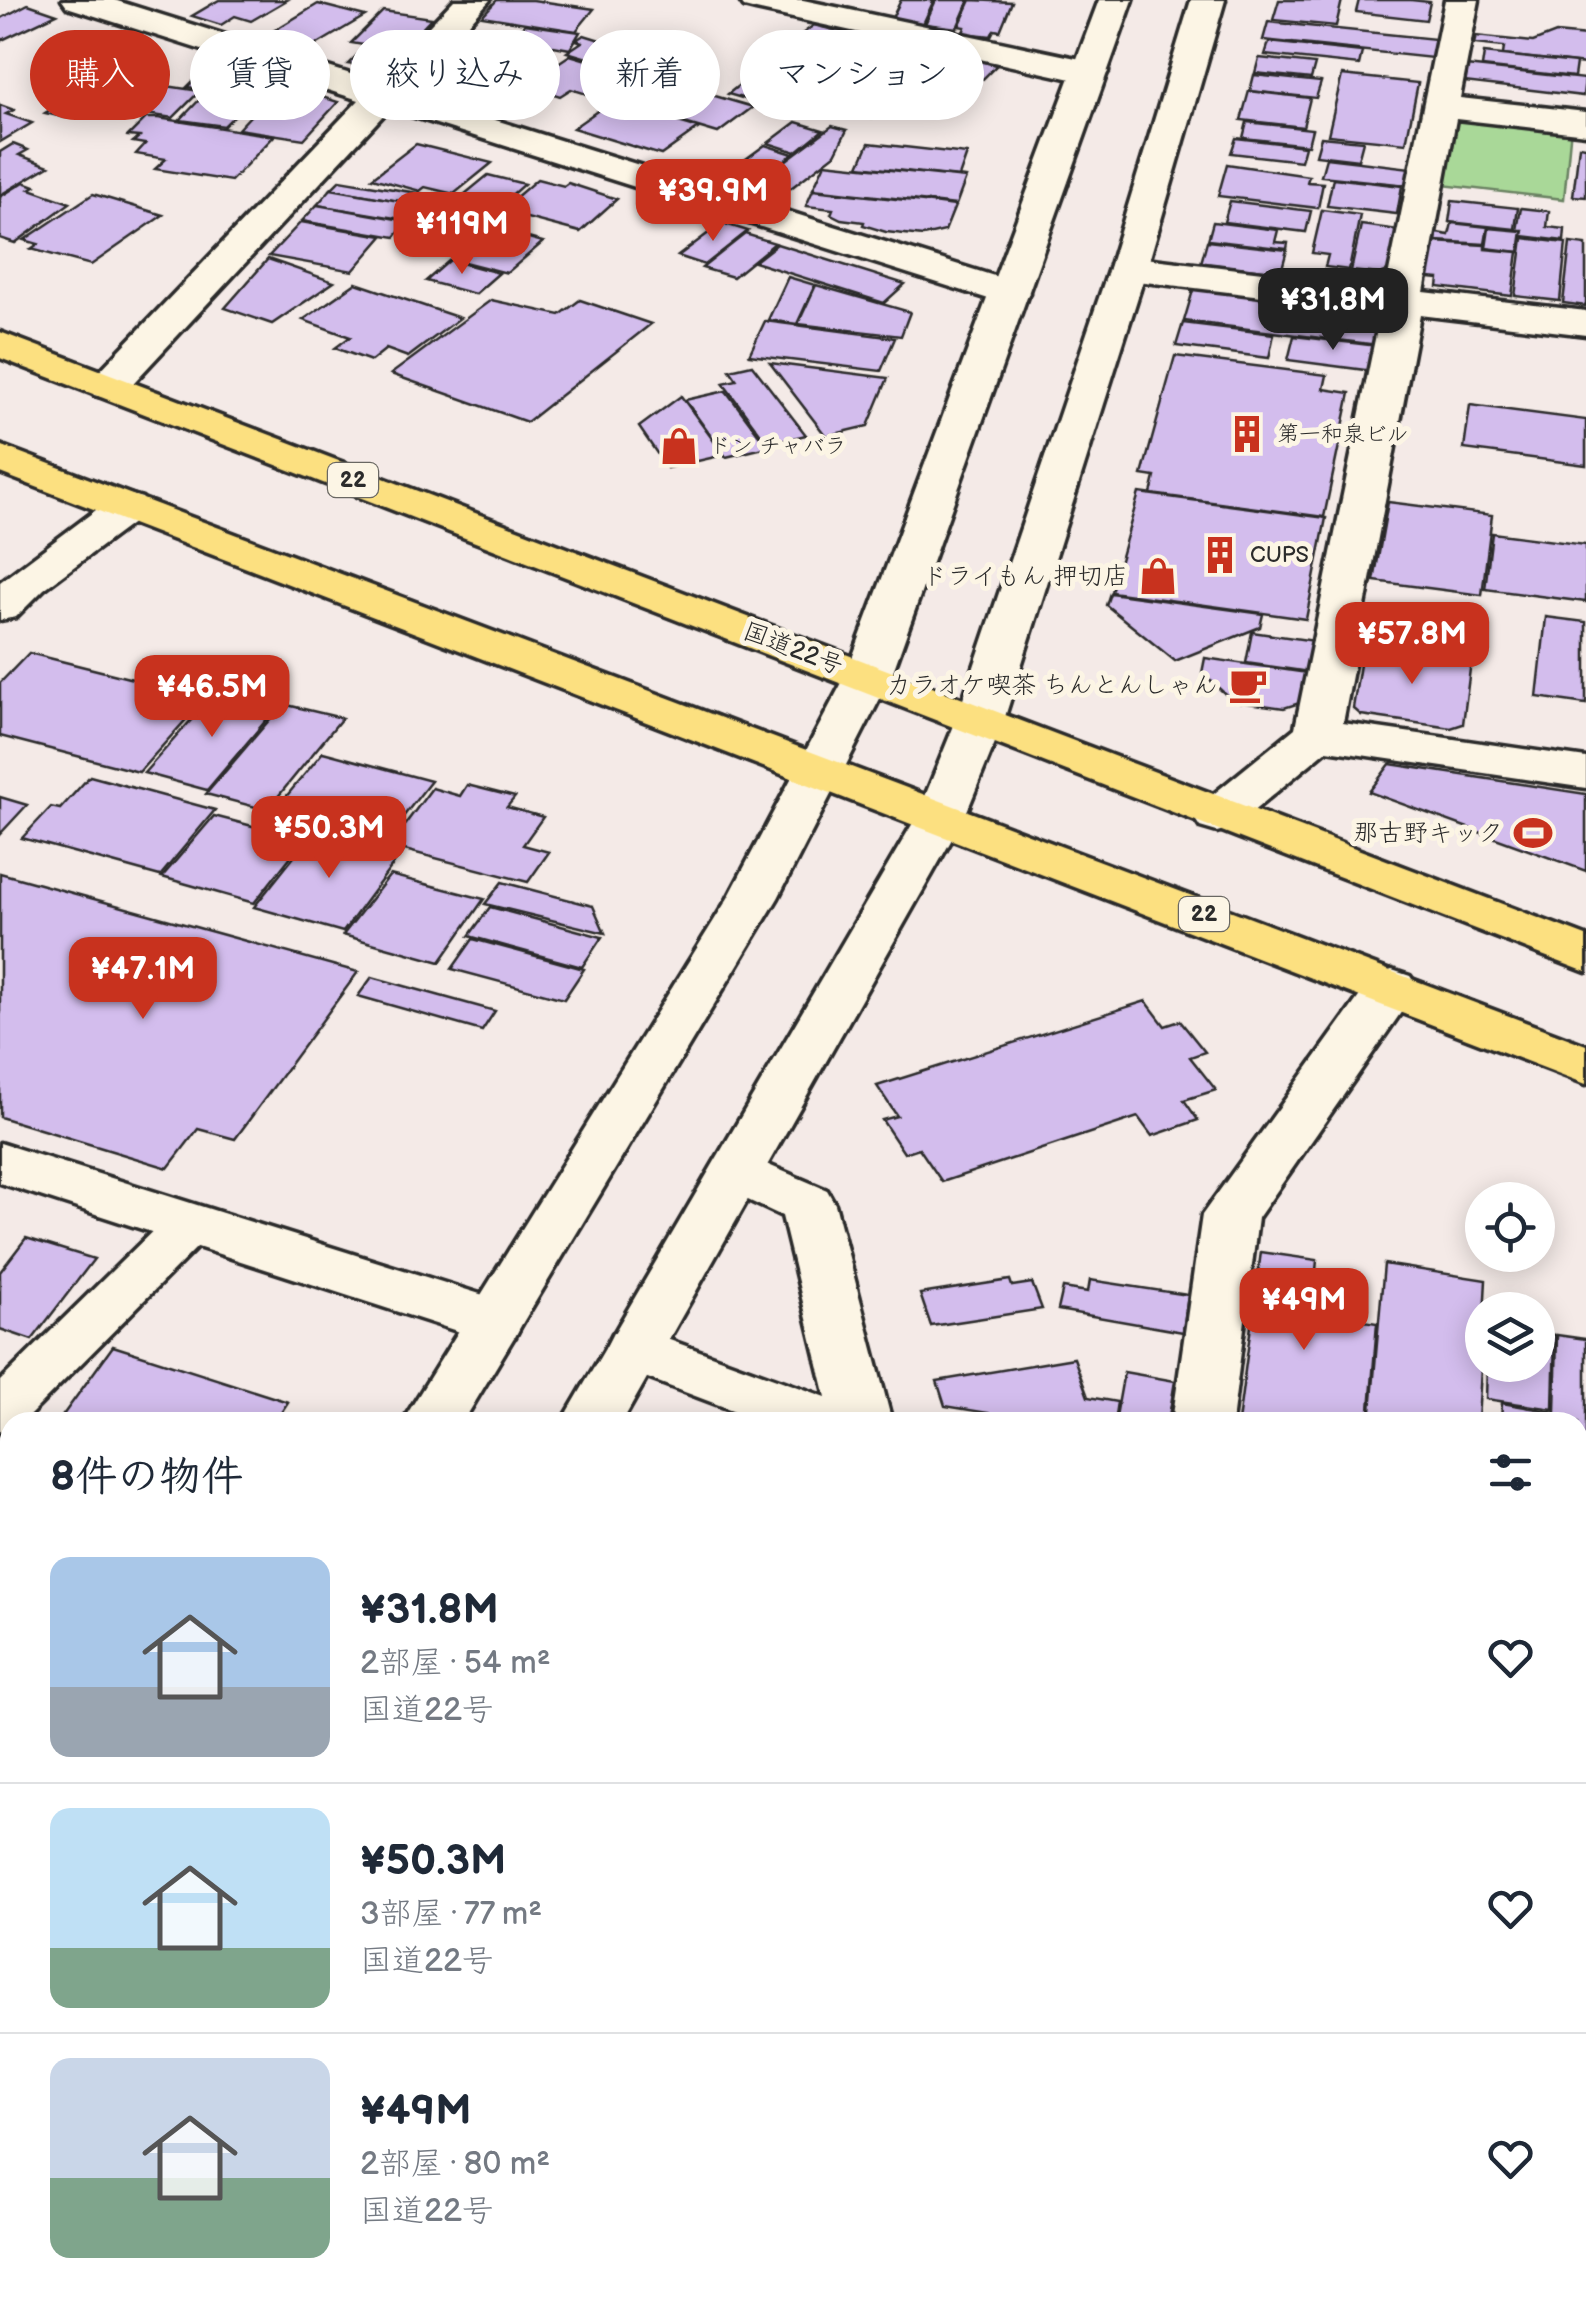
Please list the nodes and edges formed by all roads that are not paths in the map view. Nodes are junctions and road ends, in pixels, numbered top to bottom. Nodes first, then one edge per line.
1 (78, 0) edge
2 (472, 0) edge
3 (756, 0) edge
4 (1116, 0) edge
5 (1208, 0) edge
6 (1462, 0) edge
7 (444, 30) edge
8 (1090, 72) junction
9 (350, 86) edge
10 (1442, 108) junction
11 (359, 120) edge
12 (458, 120) edge
13 (1586, 123) edge
14 (1128, 268) junction
15 (1009, 293) junction
16 (1405, 301) junction
17 (1586, 323) edge
18 (0, 344) edge
19 (108, 386) junction
20 (0, 458) edge
21 (127, 507) junction
22 (0, 607) edge
23 (868, 677) junction
24 (979, 723) junction
25 (1317, 734) junction
26 (818, 772) junction
27 (1586, 773) edge
28 (941, 816) junction
29 (1217, 816) junction
30 (1586, 955) edge
31 (1392, 988) junction
32 (1586, 1065) edge
33 (0, 1163) edge
34 (738, 1172) junction
35 (190, 1224) junction
36 (494, 1321) junction
37 (634, 1349) junction
38 (1, 1412) edge
39 (438, 1412) edge
40 (598, 1412) edge
41 (801, 1412) edge
42 (859, 1412) edge
43 (1203, 1412) edge

1 - 9 street
2 - 7 street
3 - 8 street
4 - 8 street
5 - 14 street
6 - 10 street
8 - 15 street
10 - 13 street
10 - 16 street
11 - 19 street
12 - 15 street
14 - 16 street
14 - 24 street
15 - 23 street
16 - 17 street
16 - 25 street
18 - 19 highway, 国道22号 / 22
19 - 23 highway, 国道22号 / 22
20 - 21 highway, 22
21 - 22 street
21 - 26 highway, 22
23 - 24 highway, 国道22号 / 22
23 - 26 street
24 - 28 street
24 - 29 highway, 国道22号 / 22
25 - 27 street
25 - 29 street
26 - 28 highway, 22
26 - 36 street
28 - 31 highway, 22
28 - 34 street
29 - 30 highway, 国道22号 / 22
31 - 32 highway, 22
31 - 43 street
33 - 35 street
34 - 37 street
34 - 42 street
35 - 36 street
35 - 38 lane
36 - 39 street
37 - 40 street
37 - 41 street

